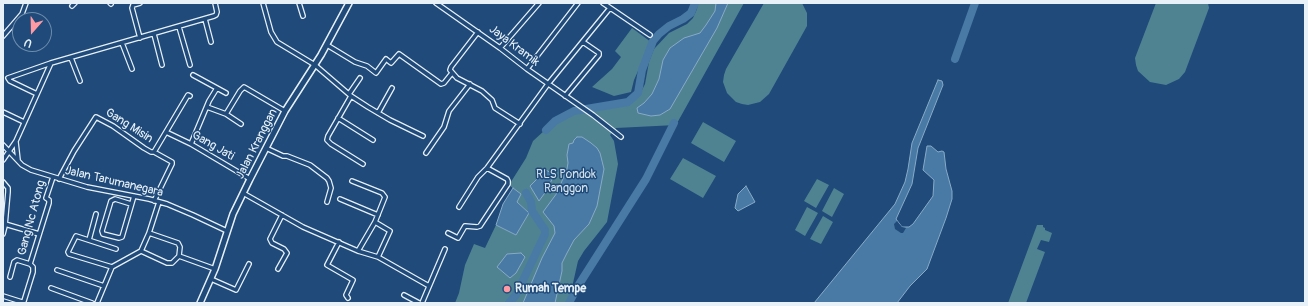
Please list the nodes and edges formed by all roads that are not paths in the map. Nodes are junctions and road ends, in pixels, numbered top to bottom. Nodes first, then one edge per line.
1 (26, 3) edge
2 (140, 3) edge
3 (215, 3) edge
4 (263, 3) edge
5 (299, 3) edge
6 (349, 3) edge
7 (436, 3) edge
8 (539, 3) edge
9 (578, 3) edge
10 (603, 3) edge
11 (610, 8) junction
12 (303, 16) dead end
13 (205, 19) junction
14 (179, 27) junction
15 (478, 32) junction
16 (154, 34) junction
17 (650, 34) dead end
18 (3, 36) edge
19 (140, 38) junction
20 (211, 42) dead end
21 (583, 42) junction
22 (122, 43) junction
23 (327, 45) junction
24 (500, 48) junction
25 (72, 58) junction
26 (51, 63) junction
27 (162, 65) dead end
28 (315, 65) junction
29 (190, 66) dead end
30 (132, 68) dead end
31 (527, 68) junction
32 (452, 72) junction
33 (193, 75) dead end
34 (360, 78) dead end
35 (80, 81) dead end
36 (470, 84) junction
37 (548, 84) junction
38 (217, 88) junction
39 (392, 88) dead end
40 (226, 93) dead end
41 (37, 94) junction
42 (350, 95) junction
43 (190, 96) dead end
44 (565, 96) junction
45 (207, 106) junction
46 (285, 111) junction
47 (3, 112) edge
48 (378, 113) junction
49 (226, 114) junction
50 (338, 118) junction
51 (24, 122) junction
52 (241, 124) dead end
53 (520, 124) junction
54 (166, 132) junction
55 (423, 136) dead end
56 (621, 137) dead end
57 (373, 140) dead end
58 (16, 141) junction
59 (191, 144) junction
60 (3, 145) edge
61 (266, 148) junction
62 (9, 152) junction
63 (154, 152) junction
64 (426, 153) dead end
65 (3, 160) edge
66 (18, 160) junction
67 (363, 164) dead end
68 (487, 168) junction
69 (53, 177) junction
70 (59, 179) junction
71 (250, 179) junction
72 (352, 181) dead end
73 (3, 182) edge
74 (243, 193) junction
75 (134, 196) junction
76 (340, 199) dead end
77 (156, 201) junction
78 (327, 202) dead end
79 (131, 204) junction
80 (459, 207) dead end
81 (96, 214) dead end
82 (282, 215) junction
83 (378, 216) junction
84 (376, 222) junction
85 (5, 224) junction
86 (227, 231) junction
87 (149, 233) junction
88 (448, 233) dead end
89 (3, 234) edge
90 (39, 234) junction
91 (89, 240) junction
92 (339, 242) junction
93 (116, 249) dead end
94 (445, 249) dead end
95 (141, 251) junction
96 (358, 251) junction
97 (179, 256) junction
98 (378, 258) junction
99 (30, 264) junction
100 (249, 264) dead end
101 (112, 267) junction
102 (215, 269) junction
103 (278, 269) dead end
104 (58, 270) dead end
105 (10, 277) dead end
106 (211, 278) junction
107 (104, 286) junction
108 (429, 286) junction
109 (51, 288) dead end
110 (404, 295) dead end
111 (3, 296) edge
112 (348, 298) dead end
113 (92, 303) edge
114 (97, 303) edge
115 (200, 303) edge
116 (419, 303) edge
117 (422, 303) edge

1 - 18 street
2 - 19 street
3 - 13 street
4 - 28 street
5 - 12 street
6 - 23 main road, Jalan Kranggan
7 - 15 street, Jaya Kramik
8 - 24 street
9 - 31 street
10 - 11 street
11 - 17 street
11 - 21 street
13 - 14 street
13 - 20 street
14 - 16 street
14 - 29 street
15 - 24 street, Jaya Kramik
15 - 32 street
16 - 19 street
16 - 27 street
19 - 22 street
21 - 37 street
21 - 44 street
22 - 25 street
22 - 30 street
23 - 28 main road, Jalan Kranggan
23 - 32 street
24 - 31 street, Jaya Kramik
25 - 26 street
25 - 35 street
26 - 41 street
26 - 41 street
28 - 42 street
28 - 46 main road, Jalan Kranggan
31 - 37 street, Jaya Kramik
32 - 36 street
33 - 38 street
34 - 42 street
36 - 53 street
36 - 64 street
37 - 44 street, Jaya Kramik
37 - 53 street
38 - 40 street
38 - 45 street
39 - 48 street
41 - 51 street
42 - 48 street
42 - 50 street
43 - 54 street, Gang Misin
44 - 56 street, Jaya Kramik
45 - 49 street
45 - 59 street
46 - 49 street
46 - 61 main road, Jalan Kranggan
47 - 51 street
48 - 55 street
49 - 52 street
50 - 57 street
50 - 67 street
51 - 58 street
53 - 68 street
54 - 59 street, Gang Jati
54 - 63 street, Gang Misin
58 - 62 street
58 - 66 street
59 - 71 street, Gang Jati
60 - 62 street, Jalan Tarumanegara
61 - 71 main road, Jalan Kranggan
61 - 78 street
62 - 65 street
62 - 66 street, Jalan Tarumanegara
63 - 70 street, Gang Misin
63 - 77 street
66 - 69 street, Jalan Tarumanegara
68 - 80 street
68 - 88 street
69 - 70 street, Jalan Tarumanegara
69 - 90 street, Gang Nc Atong
70 - 75 street, Jalan Tarumanegara
71 - 74 main road, Jalan Kranggan
72 - 83 street
73 - 85 street
74 - 82 street
74 - 86 main road, Jalan Kranggan
75 - 77 street, Jalan Tarumanegara
75 - 79 street
76 - 83 street
77 - 86 street, Jalan Tarumanegara
77 - 87 street
79 - 79 street
81 - 91 street
82 - 92 street
82 - 103 street
83 - 84 street
84 - 96 street
84 - 98 street
85 - 89 street
85 - 90 street
86 - 102 main road, Jalan Kranggan
87 - 95 street
87 - 97 street
90 - 99 street, Gang Nc Atong
91 - 93 street
91 - 101 street
92 - 96 street
92 - 112 street
94 - 108 street
95 - 97 street
95 - 101 street
96 - 98 street
97 - 102 street
98 - 108 street
99 - 105 street
99 - 111 street, Gang Nc Atong
100 - 106 street
101 - 107 street
102 - 106 main road, Jalan Kranggan
104 - 107 street
106 - 115 main road, Jalan Kranggan
107 - 114 street
108 - 117 street
109 - 113 street
110 - 116 street

